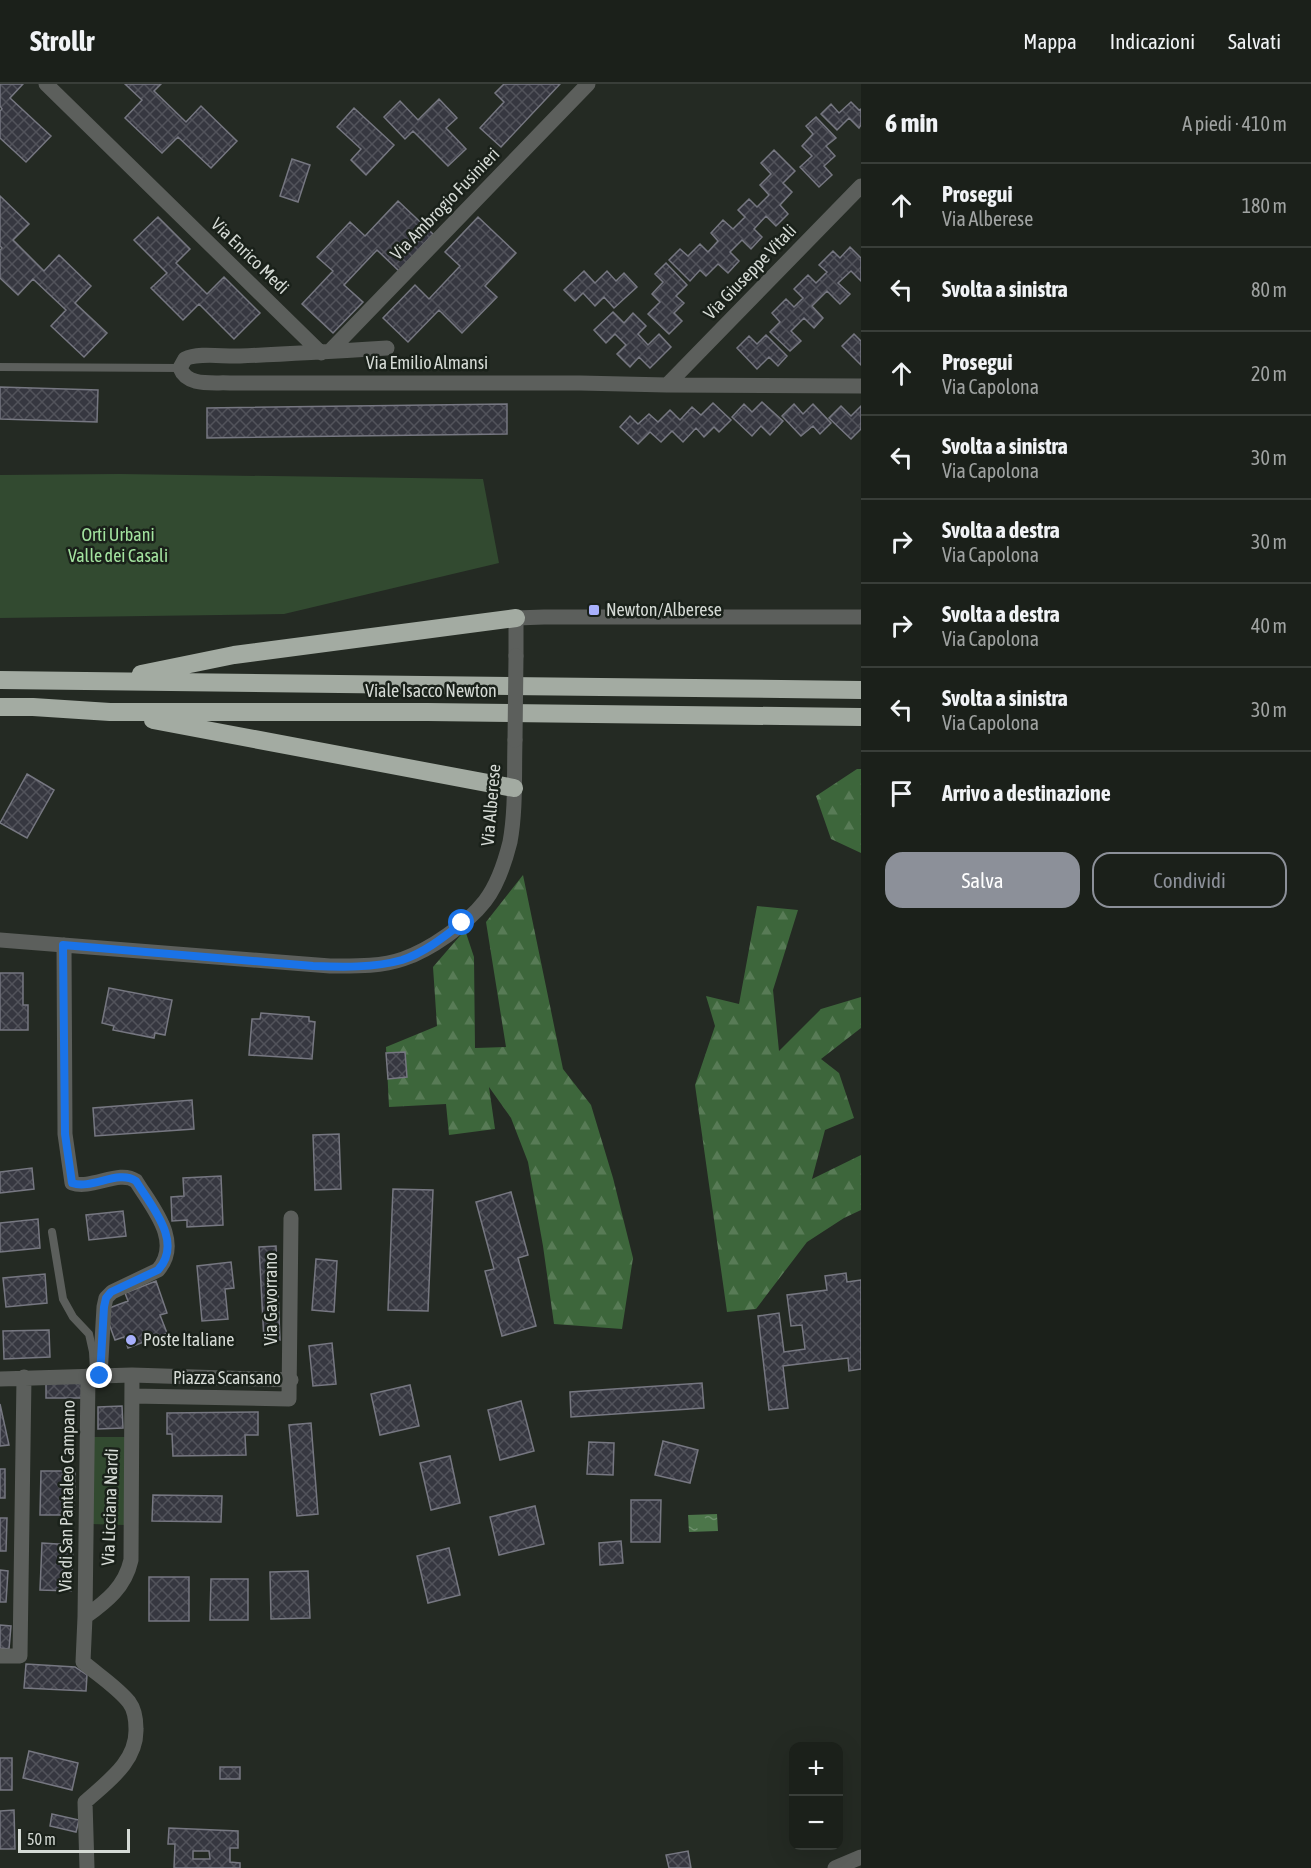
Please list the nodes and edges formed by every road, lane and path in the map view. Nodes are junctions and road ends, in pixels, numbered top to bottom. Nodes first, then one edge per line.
1 (46, 84) edge
2 (588, 84) edge
3 (861, 186) edge
4 (387, 348) dead end
5 (326, 352) junction
6 (0, 367) edge
7 (180, 368) junction
8 (668, 385) junction
9 (861, 386) edge
10 (861, 617) edge
11 (516, 618) junction
12 (0, 680) edge
13 (107, 681) junction
14 (861, 690) edge
15 (0, 707) edge
16 (110, 712) junction
17 (861, 717) edge
18 (514, 788) junction
19 (0, 940) edge
20 (63, 945) junction
21 (291, 1218) dead end
22 (52, 1232) dead end
23 (94, 1376) junction
24 (132, 1376) junction
25 (24, 1377) junction
26 (0, 1379) edge
27 (291, 1380) junction
28 (132, 1396) junction
29 (86, 1617) junction
30 (0, 1656) edge
31 (861, 1857) edge
32 (87, 1868) edge
33 (835, 1868) edge

1 - 5 street, Via Enrico Medi
2 - 5 street, Via Ambrogio Fusinieri
3 - 8 street, Via Giuseppe Vitali
4 - 5 street
5 - 7 street
6 - 7 lane, Via Emilio Almansi
7 - 8 street, Via Emilio Almansi
8 - 9 street, Via Emilio Almansi
10 - 11 street
11 - 13 highway
11 - 18 street, Via Alberese, bridge
12 - 13 highway, Viale Isacco Newton
13 - 14 highway, Viale Isacco Newton
15 - 16 highway, Viale Isacco Newton
16 - 17 highway, Viale Isacco Newton
16 - 18 highway
18 - 20 street, Via Alberese
19 - 20 street, Via Alberese
20 - 23 street
21 - 27 street, Via Gavorrano
22 - 23 lane
23 - 24 street, Via di San Pantaleo Campano
23 - 25 street, Via di San Pantaleo Campano
23 - 29 street, Via di San Pantaleo Campano
24 - 27 street, Piazza Scansano
24 - 28 street, Via Licciana Nardi
25 - 26 street, Via di San Pantaleo Campano
25 - 30 street
27 - 28 street, Piazza Scansano
28 - 29 street, Via Licciana Nardi
29 - 32 street
31 - 33 street

